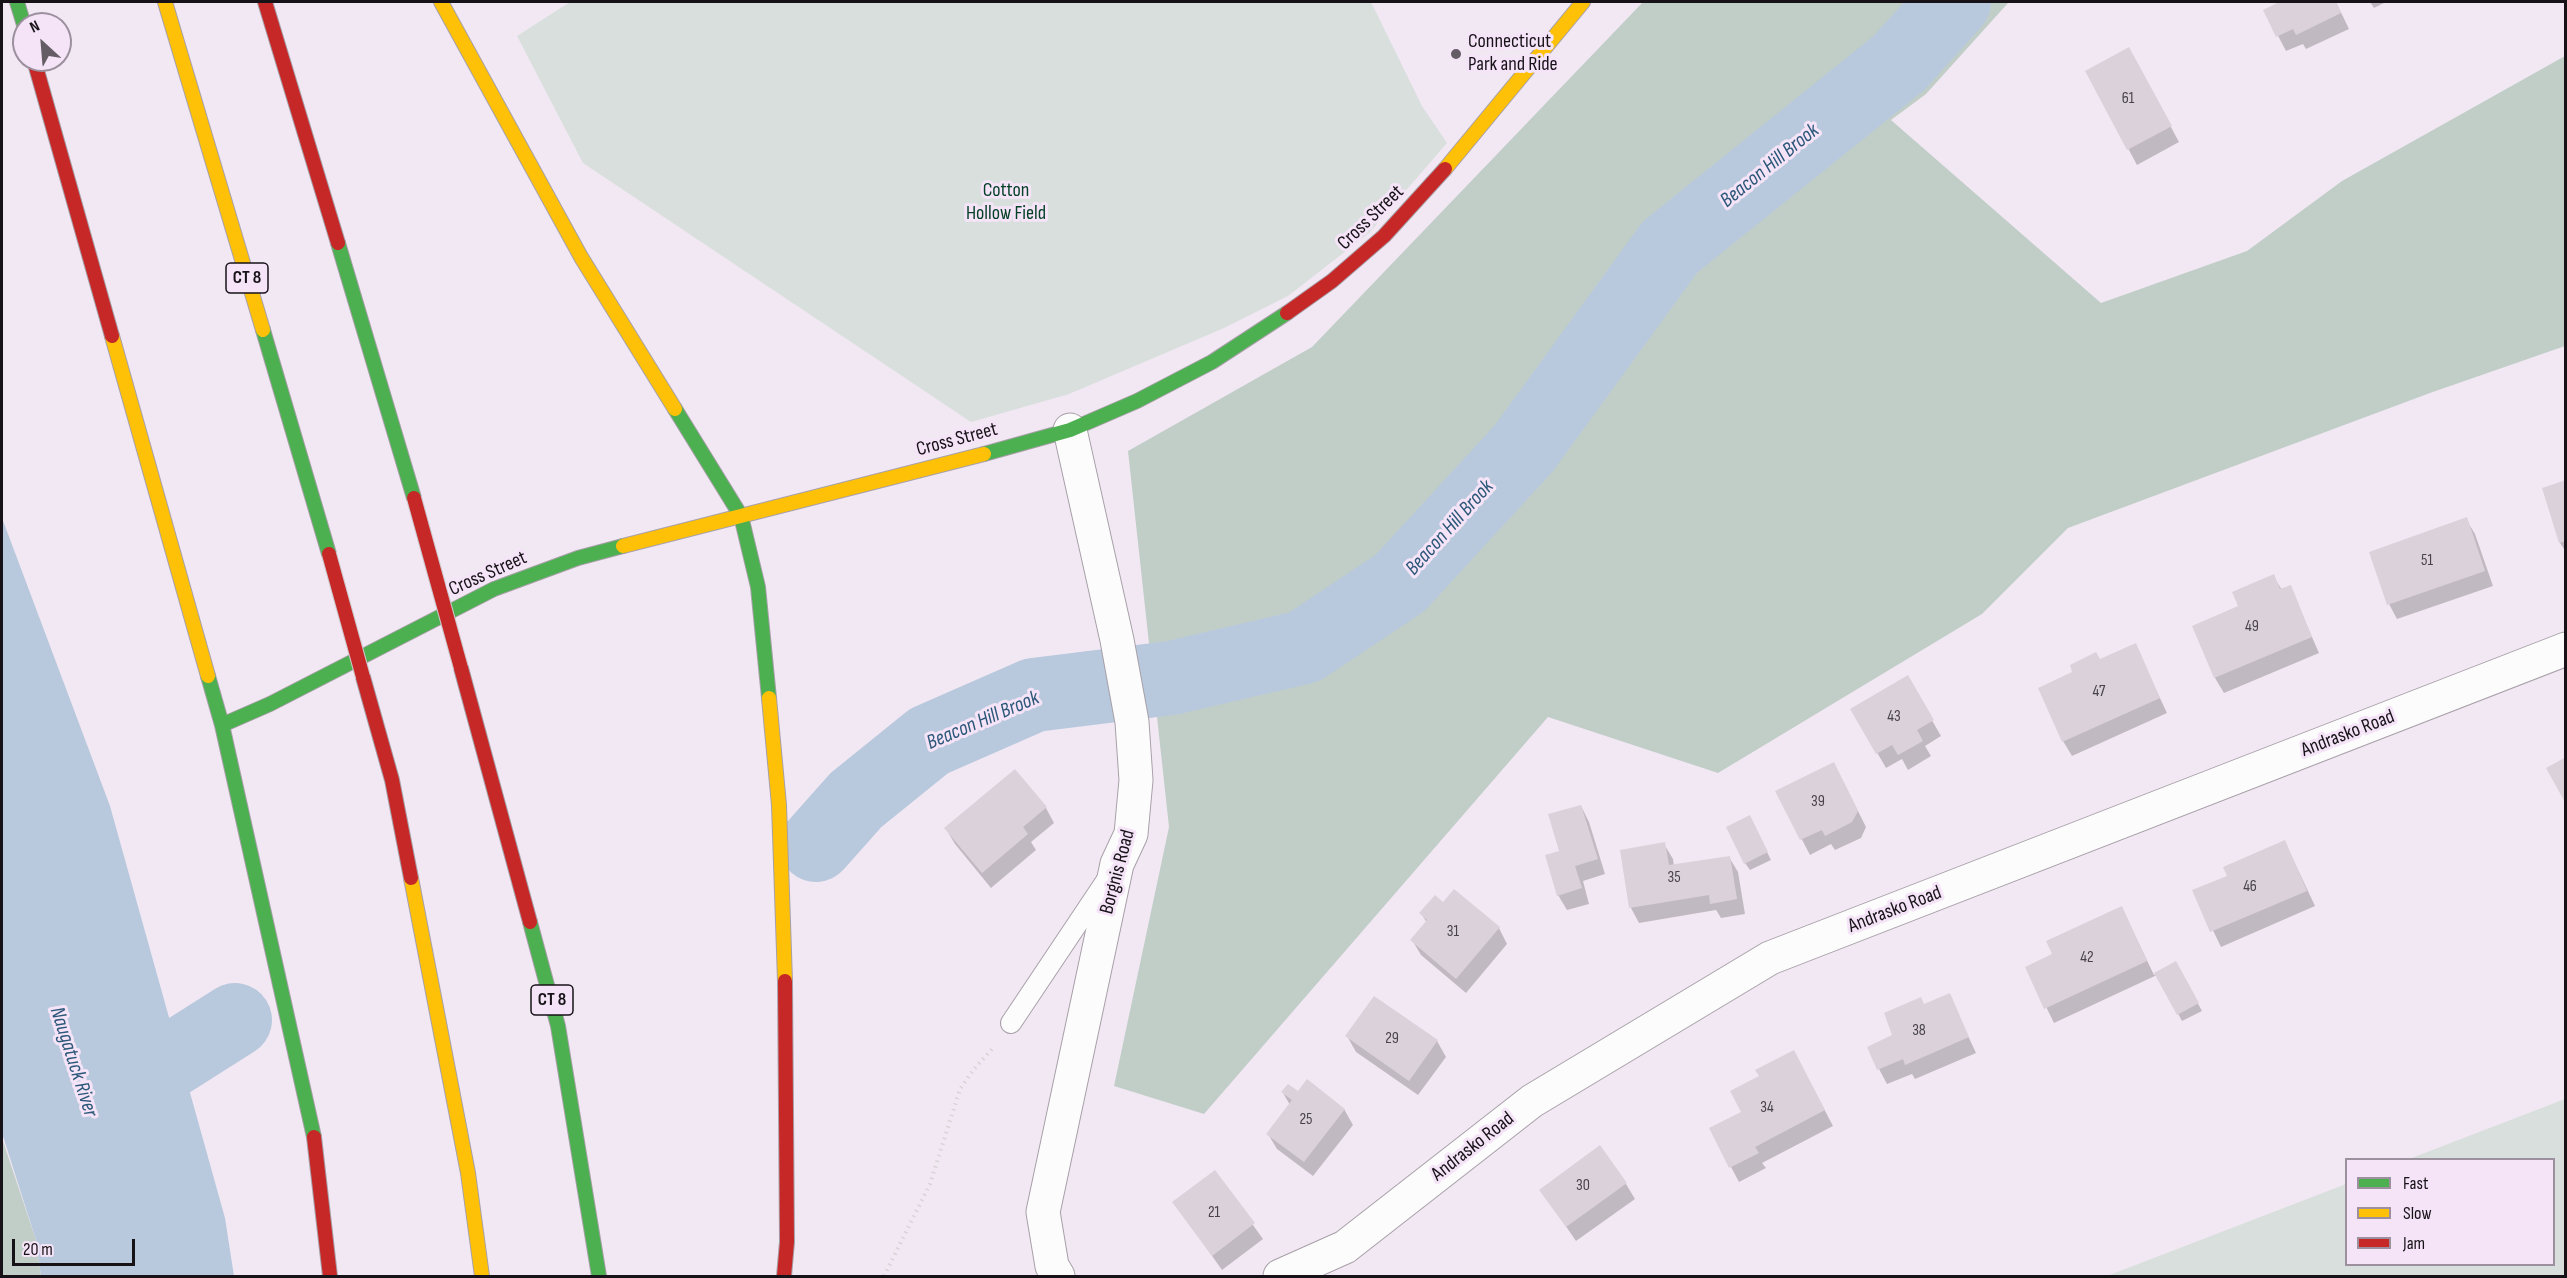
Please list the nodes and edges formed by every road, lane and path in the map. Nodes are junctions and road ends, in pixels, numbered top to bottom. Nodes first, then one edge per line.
1 (165, 2) edge
2 (265, 2) edge
3 (441, 2) edge
4 (1584, 2) edge
5 (37, 72) edge
6 (1070, 430) junction
7 (741, 516) junction
8 (2565, 649) edge
9 (222, 725) junction
10 (1117, 864) junction
11 (1011, 1023) joint
12 (330, 1276) edge
13 (482, 1276) edge
14 (599, 1276) edge
15 (784, 1276) edge
16 (884, 1276) edge
17 (1058, 1276) edge
18 (1280, 1276) edge

1 - 13 main road, CT 8, bridge
2 - 14 main road, CT 8, bridge
3 - 7 main road
4 - 6 main road, Cross Street
5 - 9 main road
6 - 7 main road, Cross Street
6 - 10 street, Borgnis Road
7 - 9 main road, Cross Street
7 - 15 main road
8 - 18 street, Andrasko Road
9 - 12 main road
10 - 11 lane
10 - 17 street, Borgnis Road
11 - 16 path

